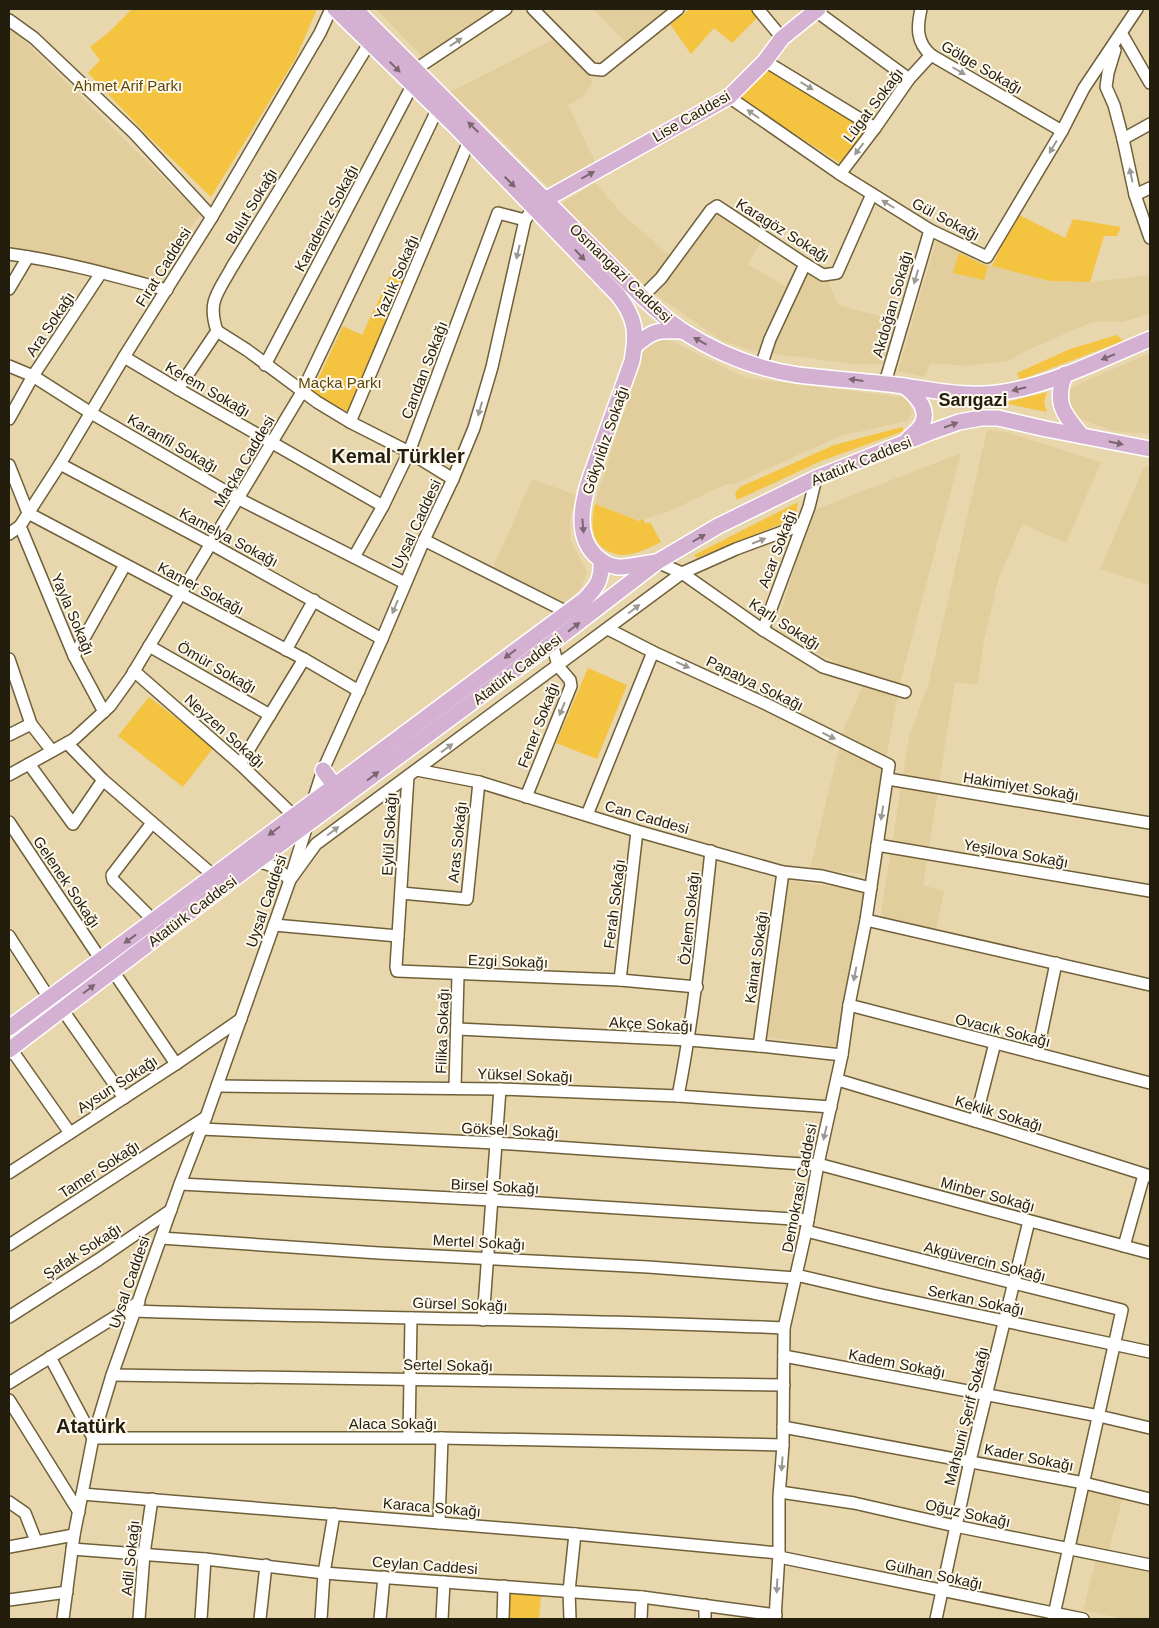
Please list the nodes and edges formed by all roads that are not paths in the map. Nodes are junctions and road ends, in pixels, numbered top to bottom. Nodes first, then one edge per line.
1 (333, 9) edge
2 (355, 9) edge
3 (506, 9) edge
4 (533, 9) edge
5 (678, 9) edge
6 (758, 9) edge
7 (920, 9) edge
8 (1136, 9) edge
9 (1142, 9) edge
10 (817, 10) edge
11 (9, 20) edge
12 (1123, 36) junction
13 (782, 38) junction
14 (370, 42) junction
15 (931, 55) junction
16 (765, 61) junction
17 (414, 77) junction
18 (909, 79) junction
19 (1150, 83) edge
20 (1106, 87) junction
21 (1084, 88) junction
22 (729, 96) junction
23 (441, 104) junction
24 (1150, 124) edge
25 (875, 128) junction
26 (1062, 131) junction
27 (1123, 139) junction
28 (468, 142) junction
29 (840, 174) junction
30 (1150, 188) edge
31 (872, 194) junction
32 (1135, 195) junction
33 (540, 202) junction
34 (212, 217) junction
35 (525, 220) junction
36 (930, 230) junction
37 (1150, 238) edge
38 (9, 254) edge
39 (28, 257) junction
40 (805, 264) junction
41 (102, 273) junction
42 (9, 289) edge
43 (167, 290) junction
44 (642, 297) junction
45 (217, 330) junction
46 (682, 331) junction
47 (1150, 339) edge
48 (634, 346) junction
49 (124, 357) junction
50 (763, 361) junction
51 (265, 365) junction
52 (9, 366) edge
53 (1065, 374) junction
54 (33, 376) junction
55 (878, 383) junction
56 (904, 386) junction
57 (178, 390) junction
58 (302, 392) junction
59 (91, 414) junction
60 (9, 419) edge
61 (350, 422) junction
62 (1082, 436) junction
63 (272, 442) junction
64 (905, 442) junction
65 (1150, 449) edge
66 (409, 452) junction
67 (60, 464) junction
68 (9, 465) edge
69 (816, 478) junction
70 (453, 479) junction
71 (239, 499) junction
72 (382, 506) junction
73 (28, 513) junction
74 (801, 524) junction
75 (20, 526) junction
76 (9, 534) edge
77 (424, 540) junction
78 (211, 544) junction
79 (354, 557) junction
80 (601, 561) junction
81 (657, 562) junction
82 (125, 565) junction
83 (682, 574) junction
84 (405, 583) junction
85 (180, 595) junction
86 (314, 600) junction
87 (567, 612) junction
88 (608, 629) junction
89 (763, 630) junction
90 (382, 639) junction
91 (552, 643) junction
92 (149, 646) junction
93 (286, 650) junction
94 (653, 652) junction
95 (74, 656) junction
96 (9, 659) edge
97 (304, 659) junction
98 (558, 666) junction
99 (134, 671) junction
100 (359, 691) junction
101 (905, 692) dead end
102 (20, 694) junction
103 (9, 699) edge
104 (104, 712) junction
105 (270, 715) junction
106 (31, 724) junction
107 (9, 736) edge
108 (67, 743) junction
109 (52, 751) junction
110 (29, 764) junction
111 (240, 764) junction
112 (889, 765) joint
113 (323, 770) junction
114 (412, 773) junction
115 (9, 775) edge
116 (888, 779) junction
117 (104, 780) junction
118 (479, 782) junction
119 (334, 785) junction
120 (354, 790) junction
121 (526, 797) junction
122 (313, 801) junction
123 (587, 815) junction
124 (294, 816) junction
125 (9, 822) edge
126 (152, 823) junction
127 (1150, 823) edge
128 (306, 827) junction
129 (637, 831) junction
130 (877, 845) junction
131 (711, 851) junction
132 (256, 862) junction
133 (783, 872) junction
134 (214, 876) junction
135 (290, 880) junction
136 (870, 888) junction
137 (1150, 891) edge
138 (401, 893) junction
139 (866, 920) junction
140 (154, 921) junction
141 (274, 925) junction
142 (9, 936) edge
143 (398, 936) junction
144 (101, 960) junction
145 (1056, 963) junction
146 (113, 971) junction
147 (458, 974) junction
148 (620, 980) junction
149 (1150, 986) edge
150 (697, 987) junction
151 (49, 998) junction
152 (849, 1005) junction
153 (62, 1009) junction
154 (241, 1019) junction
155 (9, 1028) edge
156 (458, 1029) junction
157 (689, 1040) junction
158 (995, 1043) junction
159 (759, 1046) junction
160 (10, 1050) edge
161 (1037, 1054) junction
162 (842, 1055) junction
163 (176, 1064) junction
164 (838, 1080) junction
165 (1150, 1083) edge
166 (217, 1086) junction
167 (455, 1088) junction
168 (500, 1089) junction
169 (678, 1096) junction
170 (124, 1098) junction
171 (831, 1107) junction
172 (206, 1118) junction
173 (975, 1121) junction
174 (201, 1130) junction
175 (70, 1133) junction
176 (496, 1143) junction
177 (818, 1165) junction
178 (10, 1168) edge
179 (1147, 1176) edge
180 (180, 1184) junction
181 (492, 1200) junction
182 (171, 1210) junction
183 (1029, 1221) junction
184 (807, 1226) junction
185 (160, 1238) junction
186 (9, 1245) edge
187 (1124, 1246) junction
188 (1150, 1253) edge
189 (487, 1258) junction
190 (796, 1276) junction
191 (1014, 1283) junction
192 (137, 1306) junction
193 (9, 1317) edge
194 (411, 1318) junction
195 (483, 1320) junction
196 (1004, 1320) junction
197 (784, 1328) junction
198 (1114, 1344) junction
199 (1150, 1352) edge
200 (784, 1356) junction
201 (50, 1357) junction
202 (112, 1374) junction
203 (411, 1379) junction
204 (9, 1383) edge
205 (784, 1385) junction
206 (986, 1395) junction
207 (9, 1400) edge
208 (1099, 1416) junction
209 (783, 1427) junction
210 (1150, 1428) edge
211 (409, 1437) junction
212 (93, 1438) junction
213 (442, 1438) junction
214 (784, 1444) junction
215 (970, 1461) junction
216 (1084, 1483) junction
217 (780, 1492) dead end
218 (82, 1494) junction
219 (152, 1499) junction
220 (1150, 1499) edge
221 (11, 1507) edge
222 (79, 1512) junction
223 (334, 1514) junction
224 (439, 1523) junction
225 (955, 1526) junction
226 (576, 1534) junction
227 (74, 1535) junction
228 (36, 1541) junction
229 (9, 1547) edge
230 (72, 1549) junction
231 (1068, 1549) junction
232 (144, 1554) junction
233 (779, 1555) junction
234 (205, 1559) junction
235 (266, 1565) junction
236 (1150, 1565) edge
237 (324, 1572) junction
238 (384, 1577) junction
239 (444, 1582) junction
240 (504, 1586) junction
241 (570, 1591) junction
242 (942, 1591) junction
243 (67, 1592) junction
244 (642, 1597) junction
245 (9, 1600) edge
246 (705, 1605) junction
247 (1054, 1616) edge
248 (775, 1617) edge
249 (63, 1619) edge
250 (139, 1619) edge
251 (201, 1619) edge
252 (260, 1619) edge
253 (321, 1619) edge
254 (380, 1619) edge
255 (442, 1619) edge
256 (503, 1619) edge
257 (570, 1619) edge
258 (641, 1619) edge
259 (705, 1619) edge
260 (936, 1619) edge
261 (1083, 1619) edge

1 - 14 main road, Osmangazi Caddesi
1 - 34 street, Fırat Caddesi
2 - 17 main road, Osmangazi Caddesi
17 -> 3 street
4 - 5 street
6 - 13 street
7 - 15 street, Gölge Sokağı
8 - 21 street, Gül Sokağı
9 - 12 street
10 - 13 main road, Lise Caddesi
10 - 18 street
11 - 34 street
12 - 19 street
12 - 20 street
13 - 16 main road, Lise Caddesi
14 -> 17 main road, Osmangazi Caddesi
14 - 45 street, Bulut Sokağı
15 - 18 street, Lügat Sokağı
15 -> 26 street, Gölge Sokağı
16 - 22 main road, Lise Caddesi
16 -> 25 street
17 - 23 main road, Osmangazi Caddesi
17 - 51 street, Karadeniz Sokağı
18 - 25 street, Lügat Sokağı
20 - 21 street
20 - 27 street
21 - 26 street, Gül Sokağı
29 -> 22 street, Gül Sokağı
33 -> 22 main road, Lise Caddesi
23 - 28 main road, Osmangazi Caddesi
33 -> 23 main road, Osmangazi Caddesi
23 - 58 street, Maçka Caddesi
24 - 27 street
25 -> 29 street, Lügat Sokağı
26 -> 36 street, Gül Sokağı
32 -> 27 street
28 -> 33 main road, Osmangazi Caddesi
28 - 61 street, Yazlık Sokağı
29 - 31 street, Gül Sokağı
30 - 32 street
36 -> 31 street, Gül Sokağı
31 - 40 street, Karagöz Sokağı
32 - 37 street
33 - 35 street, Uysal Caddesi
33 - 44 main road, Osmangazi Caddesi
33 -> 48 main road, Osmangazi Caddesi
34 - 43 street, Fırat Caddesi
35 - 66 street, Candan Sokağı
35 -> 70 street, Uysal Caddesi
36 -> 55 street, Akdoğan Sokağı
38 - 39 street
39 - 41 street
39 - 42 street
40 - 44 street, Karagöz Sokağı
40 - 50 street
41 - 43 street
41 - 54 street, Ara Sokağı
43 - 49 street, Fırat Caddesi
44 - 46 main road, Osmangazi Caddesi
45 - 51 street
45 - 57 street
46 - 48 main road
50 -> 46 main road, Osmangazi Caddesi
47 -> 53 main road
48 -> 80 main road, Gökyıldız Sokağı
49 - 57 street, Kerem Sokağı
49 - 59 street, Fırat Caddesi
55 -> 50 main road, Osmangazi Caddesi
51 - 58 street
52 - 54 street, Karanfil Sokağı
53 -> 56 main road
53 - 62 main road
54 - 59 street, Karanfil Sokağı
54 - 60 street, Ara Sokağı
55 - 56 main road, Osmangazi Caddesi
56 - 64 main road
57 - 63 street, Kerem Sokağı
58 - 61 street
58 - 63 street, Maçka Caddesi
59 - 67 street, Fırat Caddesi
59 - 71 street, Karanfil Sokağı
61 - 66 street
64 -> 62 main road, Atatürk Caddesi
62 -> 65 main road, Atatürk Caddesi
63 - 71 street, Maçka Caddesi
63 - 72 street, Kerem Sokağı
64 - 69 main road, Atatürk Caddesi
66 - 70 street
66 - 72 street, Candan Sokağı
67 - 73 street, Fırat Caddesi
67 - 78 street, Kamelya Sokağı
68 - 73 street
69 - 74 street, Acar Sokağı
81 -> 69 main road, Atatürk Caddesi
70 - 77 street, Uysal Caddesi
71 - 78 street, Maçka Caddesi
71 - 79 street, Karanfil Sokağı
72 - 79 street, Candan Sokağı
73 - 75 street, Fırat Caddesi
73 - 82 street, Kamer Sokağı
83 -> 74 street
74 - 89 street, Acar Sokağı
75 - 76 street, Fırat Caddesi
75 - 95 street, Yayla Sokağı
77 - 84 street, Uysal Caddesi
77 - 87 street
78 - 85 street, Maçka Caddesi
78 - 86 street, Kamelya Sokağı
79 - 84 street, Karanfil Sokağı
80 - 81 main road
80 - 87 main road, Atatürk Caddesi
81 - 83 street, Karlı Sokağı
91 -> 81 main road, Atatürk Caddesi
82 - 85 street, Kamer Sokağı
82 - 95 street
88 -> 83 street
83 - 89 street, Karlı Sokağı
84 -> 90 street, Uysal Caddesi
85 - 92 street, Maçka Caddesi
85 - 93 street, Kamer Sokağı
86 - 90 street, Kamelya Sokağı
86 - 93 street
87 -> 119 main road, Atatürk Caddesi
88 - 94 street, Papatya Sokağı
88 - 98 street
89 - 101 street, Karlı Sokağı
90 - 100 street, Uysal Caddesi
91 - 98 street
120 -> 91 main road, Atatürk Caddesi
92 - 99 street, Maçka Caddesi
92 - 105 street, Ömür Sokağı
93 - 97 street, Kamer Sokağı
94 -> 112 street, Papatya Sokağı
94 - 123 street
95 - 104 street, Yayla Sokağı
96 - 102 street
97 - 100 street, Kamer Sokağı
97 - 105 street
114 -> 98 street
98 -> 121 street, Fener Sokağı
99 - 104 street, Maçka Caddesi
99 - 111 street, Neyzen Sokağı
100 - 113 street, Uysal Caddesi
102 - 103 street
102 - 106 street
104 - 108 street, Maçka Caddesi
105 - 111 street
106 - 107 street
106 - 109 street
108 - 109 street, Maçka Caddesi
108 - 117 street
109 - 110 street, Maçka Caddesi
110 - 115 street, Maçka Caddesi
110 - 117 street
111 - 124 street, Neyzen Sokağı
112 - 116 street, Demokrasi Caddesi
113 - 119 main road
113 - 122 street, Uysal Caddesi
114 - 118 street, Can Caddesi
135 -> 114 street
114 - 138 street, Eylül Sokağı
116 - 127 street, Hakimiyet Sokağı
116 -> 130 street, Demokrasi Caddesi
117 - 126 street
118 - 121 street, Can Caddesi
118 - 138 street, Aras Sokağı
119 - 120 main road
119 - 122 main road, Atatürk Caddesi
120 - 128 main road, Atatürk Caddesi
121 - 123 street, Can Caddesi
122 - 124 main road, Atatürk Caddesi
122 - 128 street, Uysal Caddesi
123 - 129 street, Can Caddesi
124 -> 134 main road, Atatürk Caddesi
125 - 144 street, Gelenek Sokağı
126 - 134 street
126 - 140 street
128 - 132 main road, Atatürk Caddesi
128 - 135 street, Uysal Caddesi
129 - 131 street, Can Caddesi
129 - 148 street, Ferah Sokağı
130 - 136 street, Demokrasi Caddesi
130 - 137 street, Yeşilova Sokağı
131 - 133 street, Can Caddesi
131 - 150 street, Özlem Sokağı
132 - 135 street
132 - 146 main road, Atatürk Caddesi
133 - 136 street, Can Caddesi
133 - 159 street, Kainat Sokağı
134 - 140 main road, Atatürk Caddesi
135 - 141 street, Uysal Caddesi
136 - 139 street, Demokrasi Caddesi
138 - 143 street, Ezgi Sokağı
139 - 145 street
139 -> 152 street, Demokrasi Caddesi
140 -> 144 main road, Atatürk Caddesi
141 - 143 street
141 - 154 street, Uysal Caddesi
142 - 151 street
143 - 147 street, Ezgi Sokağı
144 - 151 main road, Atatürk Caddesi
145 - 149 street
145 - 161 street
153 -> 146 main road, Atatürk Caddesi
146 - 163 street
147 - 148 street, Ezgi Sokağı
147 - 156 street, Filika Sokağı
148 - 150 street, Ezgi Sokağı
150 - 157 street, Özlem Sokağı
151 - 155 main road, Atatürk Caddesi
152 - 158 street, Ovacık Sokağı
152 - 162 street, Demokrasi Caddesi
153 - 160 main road, Atatürk Caddesi
153 - 170 street
154 - 163 street, Aysun Sokağı
154 - 166 street, Uysal Caddesi
156 - 157 street, Akçe Sokağı
156 - 167 street, Filika Sokağı
157 - 159 street, Akçe Sokağı
157 - 169 street, Özlem Sokağı
158 - 161 street, Ovacık Sokağı
158 - 173 street
159 - 162 street, Akçe Sokağı
160 - 175 street
161 - 165 street, Ovacık Sokağı
162 - 164 street, Demokrasi Caddesi
163 - 170 street, Aysun Sokağı
164 - 171 street, Demokrasi Caddesi
164 - 173 street, Keklik Sokağı
166 - 167 street, Yüksel Sokağı
166 - 172 street, Uysal Caddesi
167 - 168 street, Yüksel Sokağı
168 - 169 street, Yüksel Sokağı
168 - 176 street
169 - 171 street, Yüksel Sokağı
170 - 175 street, Aysun Sokağı
171 -> 177 street, Demokrasi Caddesi
172 - 174 street, Uysal Caddesi
172 - 186 street, Tamer Sokağı
173 - 179 street, Keklik Sokağı
174 - 176 street, Göksel Sokağı
174 - 180 street, Uysal Caddesi
175 - 178 street, Aysun Sokağı
176 - 177 street, Göksel Sokağı
176 - 181 street
177 - 183 street, Minber Sokağı
177 - 184 street, Demokrasi Caddesi
179 - 187 street
180 - 181 street, Birsel Sokağı
180 - 182 street, Uysal Caddesi
181 - 184 street, Birsel Sokağı
181 - 189 street
182 - 185 street, Uysal Caddesi
182 - 193 street, Şafak Sokağı
183 - 187 street, Minber Sokağı
183 - 191 street, Mahsuni Şerif Sokağı
184 - 190 street, Demokrasi Caddesi
184 - 191 street, Akgüvercin Sokağı
185 - 189 street, Mertel Sokağı
185 - 192 street, Uysal Caddesi
187 - 188 street, Minber Sokağı
189 - 190 street, Mertel Sokağı
189 - 195 street
190 - 196 street, Serkan Sokağı
190 - 197 street, Demokrasi Caddesi
191 - 196 street, Mahsuni Şerif Sokağı
191 - 198 street, Akgüvercin Sokağı
192 - 194 street, Gürsel Sokağı
192 - 201 street
192 - 202 street, Uysal Caddesi
194 - 195 street, Gürsel Sokağı
194 - 203 street
195 - 197 street, Gürsel Sokağı
196 - 198 street, Serkan Sokağı
196 - 206 street, Mahsuni Şerif Sokağı
197 - 200 street, Demokrasi Caddesi
198 - 199 street, Serkan Sokağı
198 - 208 street
200 - 205 street, Demokrasi Caddesi
200 - 206 street, Kadem Sokağı
201 - 204 street
201 - 212 street
202 - 203 street, Sertel Sokağı
202 - 212 street, Uysal Caddesi
203 - 205 street, Sertel Sokağı
203 - 211 street
205 - 209 street, Demokrasi Caddesi
206 - 208 street, Kadem Sokağı
206 - 215 street, Mahsuni Şerif Sokağı
207 - 222 street
208 - 210 street, Kadem Sokağı
208 - 216 street
209 - 214 street, Demokrasi Caddesi
209 - 215 street, Kader Sokağı
211 - 212 street, Alaca Sokağı
211 - 213 street, Alaca Sokağı
212 - 218 street, Uysal Caddesi
213 - 214 street, Alaca Sokağı
213 - 224 street
214 -> 233 street, Demokrasi Caddesi
215 - 216 street, Kader Sokağı
215 - 225 street, Mahsuni Şerif Sokağı
216 - 220 street, Kader Sokağı
216 - 231 street
217 - 225 street, Oğuz Sokağı
218 - 219 street, Karaca Sokağı
218 - 222 street, Uysal Caddesi
219 - 223 street, Karaca Sokağı
219 - 232 street, Adil Sokağı
221 - 228 street
222 - 227 street, Uysal Caddesi
223 - 224 street, Karaca Sokağı
223 - 237 street
224 - 226 street, Karaca Sokağı
225 - 231 street, Oğuz Sokağı
225 - 242 street, Mahsuni Şerif Sokağı
226 - 233 street, Karaca Sokağı
226 - 241 street
227 - 228 street
227 - 230 street, Uysal Caddesi
228 - 229 street
230 - 232 street, Ceylan Caddesi
230 - 243 street, Uysal Caddesi
231 - 236 street, Oğuz Sokağı
231 - 247 street
232 - 234 street, Ceylan Caddesi
232 - 250 street, Adil Sokağı
233 - 242 street, Gülhan Sokağı
233 -> 248 street, Demokrasi Caddesi
234 - 235 street, Ceylan Caddesi
234 - 251 street
235 - 237 street, Ceylan Caddesi
235 - 252 street
237 - 238 street, Ceylan Caddesi
237 - 253 street
238 - 239 street, Ceylan Caddesi
238 - 254 street
239 - 240 street, Ceylan Caddesi
239 - 255 street
240 - 241 street, Ceylan Caddesi
240 - 256 street
241 - 244 street, Ceylan Caddesi
241 - 257 street
242 - 247 street, Gülhan Sokağı
242 - 260 street, Mahsuni Şerif Sokağı
243 - 245 street
243 - 249 street, Uysal Caddesi
244 - 246 street, Ceylan Caddesi
244 - 258 street
246 - 248 street, Ceylan Caddesi
246 - 259 street
247 - 261 street, Gülhan Sokağı

